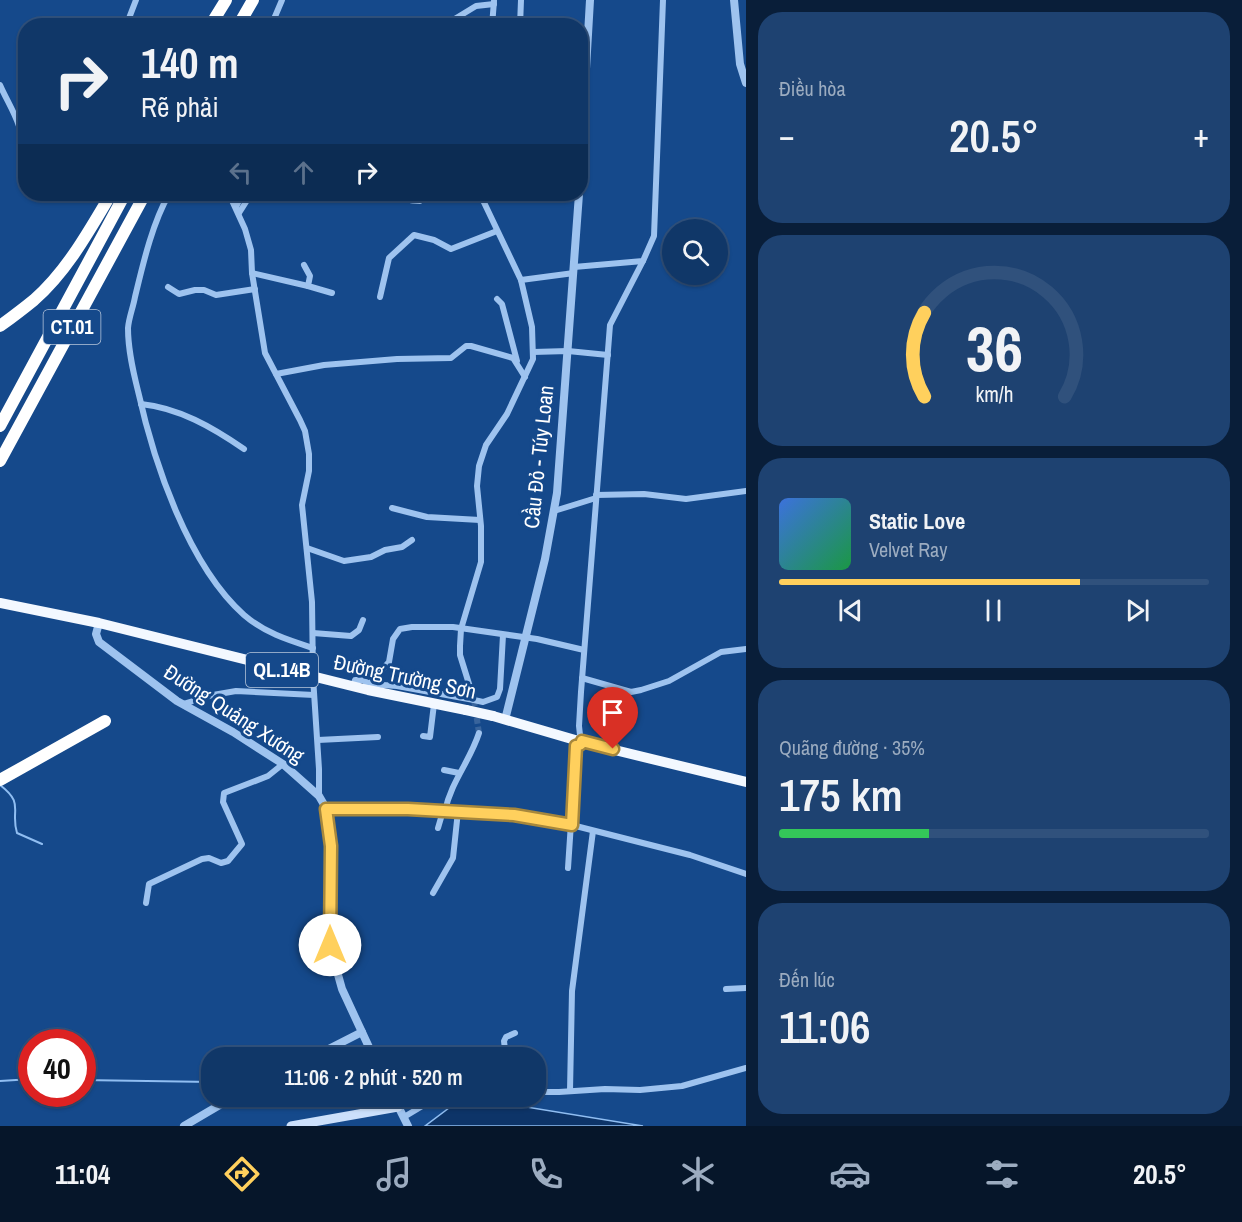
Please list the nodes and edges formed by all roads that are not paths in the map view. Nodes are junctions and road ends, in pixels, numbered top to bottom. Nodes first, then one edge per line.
1 (136, 0) edge
2 (226, 0) edge
3 (234, 0) edge
4 (252, 0) edge
5 (282, 0) edge
6 (521, 0) edge
7 (590, 0) edge
8 (663, 0) edge
9 (734, 0) edge
10 (494, 2) edge
11 (129, 18) edge
12 (215, 18) edge
13 (224, 18) edge
14 (242, 18) edge
15 (274, 18) edge
16 (456, 18) edge
17 (493, 18) edge
18 (520, 18) edge
19 (588, 34) edge
20 (746, 83) edge
21 (0, 85) edge
22 (18, 123) edge
23 (107, 201) edge
24 (121, 201) edge
25 (141, 201) edge
26 (166, 201) edge
27 (232, 201) edge
28 (240, 201) edge
29 (245, 201) edge
30 (483, 201) edge
31 (579, 201) edge
32 (237, 210) junction
33 (497, 231) junction
34 (643, 261) junction
35 (304, 265) dead end
36 (574, 270) junction
37 (252, 273) junction
38 (521, 280) junction
39 (308, 286) junction
40 (168, 287) dead end
41 (255, 289) junction
42 (332, 293) dead end
43 (380, 297) dead end
44 (497, 299) dead end
45 (0, 326) edge
46 (568, 351) junction
47 (533, 352) junction
48 (608, 355) junction
49 (518, 364) junction
50 (276, 374) junction
51 (525, 376) junction
52 (141, 404) junction
53 (0, 426) edge
54 (244, 449) dead end
55 (0, 461) edge
56 (746, 491) edge
57 (596, 496) junction
58 (392, 508) dead end
59 (554, 511) junction
60 (480, 520) junction
61 (412, 540) dead end
62 (307, 548) junction
63 (0, 596) edge
64 (0, 603) edge
65 (21, 606) junction
66 (363, 620) dead end
67 (99, 623) junction
68 (461, 629) junction
69 (313, 633) junction
70 (503, 635) junction
71 (525, 638) junction
72 (314, 648) junction
73 (746, 649) edge
74 (584, 650) junction
75 (313, 677) junction
76 (582, 678) junction
77 (369, 684) junction
78 (353, 687) junction
79 (314, 695) junction
80 (474, 700) junction
81 (434, 704) junction
82 (182, 705) junction
83 (505, 720) junction
84 (102, 722) dead end
85 (479, 733) tunnel mouth
86 (423, 736) dead end
87 (378, 737) dead end
88 (318, 740) junction
89 (582, 741) junction
90 (283, 764) junction
91 (444, 770) dead end
92 (459, 773) junction
93 (0, 780) edge
94 (746, 782) edge
95 (319, 796) junction
96 (326, 809) junction
97 (444, 811) junction
98 (458, 811) junction
99 (572, 825) junction
100 (438, 828) dead end
101 (593, 831) junction
102 (568, 868) dead end
103 (746, 874) edge
104 (433, 893) dead end
105 (146, 903) dead end
106 (746, 988) edge
107 (726, 989) dead end
108 (362, 1032) junction
109 (515, 1033) dead end
110 (333, 1047) edge
111 (369, 1047) edge
112 (505, 1047) edge
113 (746, 1068) edge
114 (570, 1091) junction
115 (546, 1092) edge
116 (216, 1107) edge
117 (398, 1107) joint
118 (425, 1107) edge
119 (406, 1122) edge
120 (184, 1126) edge
121 (291, 1126) edge

1 - 11 street
2 - 12 highway
3 - 13 highway
4 - 14 highway
5 - 15 street
6 - 18 street
7 - 19 street
8 - 34 street
9 - 20 street
10 - 16 street
10 - 17 street
21 - 22 street
23 - 45 highway
24 - 53 highway, CT.01
25 - 55 highway, CT.01
26 - 52 street
27 - 32 street
28 - 32 street
29 - 32 street
30 - 33 street
31 - 36 street, Cầu Đỏ - Túy Loan
32 - 37 street
33 - 38 street
33 - 43 street
34 - 36 street
34 - 48 street
35 - 39 street
36 - 38 street
36 - 46 street, Cầu Đỏ - Túy Loan
37 - 39 street
37 - 41 street
38 - 47 street
39 - 42 street
40 - 41 street
41 - 50 street
44 - 49 street
46 - 47 street
46 - 48 street
46 - 59 street, Cầu Đỏ - Túy Loan
47 - 51 street
48 - 57 street
49 - 50 street
49 - 51 street
50 - 62 street
51 - 60 street
52 - 54 street
52 - 72 street
56 - 57 street
57 - 59 street
57 - 74 street
58 - 60 street
59 - 71 street, Cầu Đỏ - Túy Loan
60 - 68 street
61 - 62 street
62 - 69 street
63 - 65 highway, Đường Trường Sơn / QL.14B
64 - 65 highway, Đường Trường Sơn / QL.14B
65 - 67 highway, Đường Trường Sơn / QL.14B
66 - 69 street
67 - 75 highway, Đường Trường Sơn / QL.14B
67 - 82 street, Đường Quảng Xương
68 - 70 street
68 - 77 street
68 - 80 street
69 - 72 street
70 - 71 street
70 - 80 street
71 - 74 street
71 - 83 street, Cầu Đỏ - Túy Loan
72 - 75 street
73 - 76 street
74 - 76 street
75 - 78 highway, Đường Trường Sơn / QL.14B
75 - 79 street
76 - 89 street
77 - 78 street
77 - 80 street
78 - 81 highway, Đường Trường Sơn / QL.14B
79 - 82 street
79 - 88 street
81 - 83 highway, Đường Trường Sơn / QL.14B, bridge
81 - 86 street
82 - 90 street, Đường Quảng Xương
83 - 89 highway, Đường Trường Sơn / QL.14B
84 - 93 highway
85 - 92 street
87 - 88 street
88 - 95 street
89 - 94 highway, Đường Trường Sơn / QL.14B
89 - 99 street
90 - 95 street, Đường Quảng Xương
90 - 105 street
91 - 92 street
92 - 97 street
95 - 96 street, Đường Quảng Xương
96 - 97 street
96 - 108 street, Đường Quảng Xương
97 - 98 street
97 - 100 street
98 - 99 street
98 - 104 street
99 - 101 street
99 - 102 street
101 - 103 street
101 - 114 street
106 - 107 street
108 - 110 street
108 - 111 street, Đường Quảng Xương
109 - 112 street
113 - 114 street
114 - 115 street
116 - 120 street
117 - 119 street
117 - 121 main road
118 - 119 street

